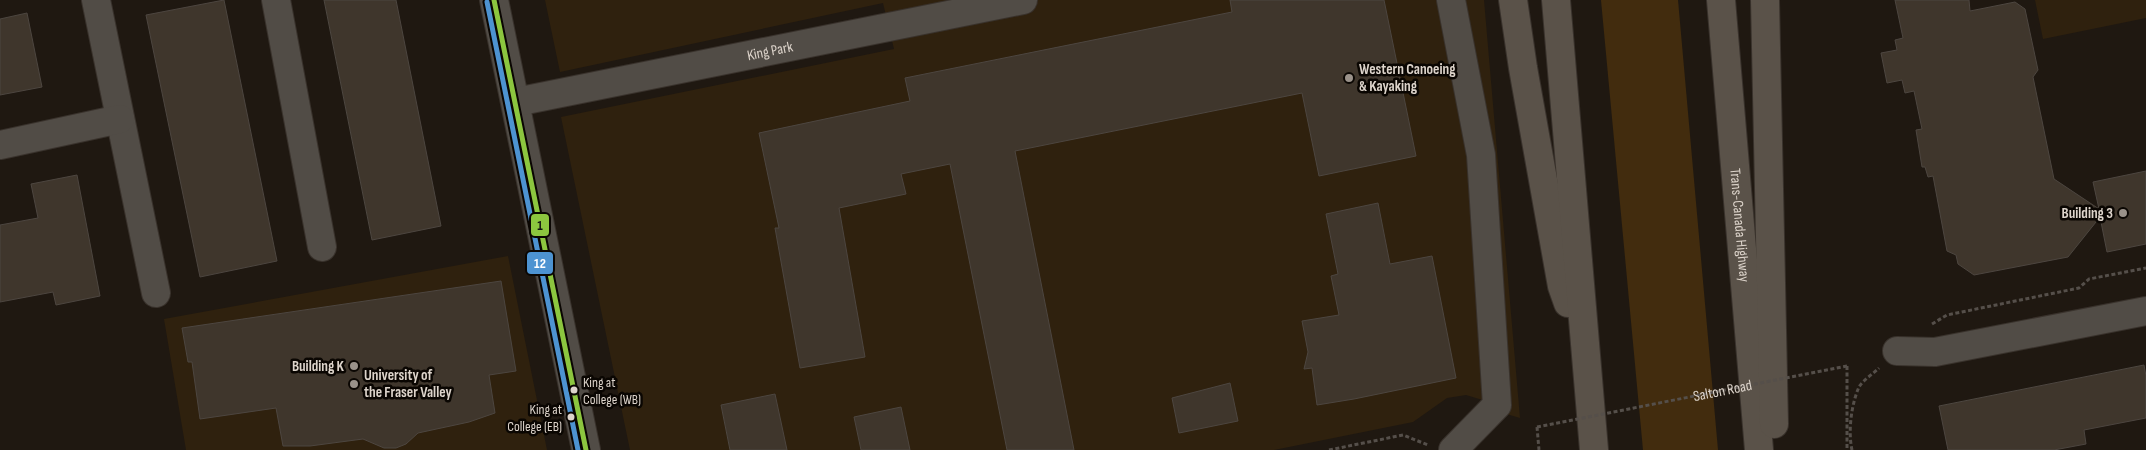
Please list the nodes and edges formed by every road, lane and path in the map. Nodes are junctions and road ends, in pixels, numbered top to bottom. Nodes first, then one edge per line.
1 (96, 0) edge
2 (276, 0) edge
3 (494, 0) edge
4 (1023, 0) edge
5 (1451, 0) edge
6 (1513, 0) edge
7 (1556, 0) edge
8 (1721, 0) edge
9 (1765, 0) edge
10 (516, 102) junction
11 (120, 120) junction
12 (0, 145) edge
13 (322, 247) dead end
14 (2146, 268) edge
15 (156, 293) dead end
16 (2146, 311) edge
17 (1928, 328) dead end
18 (1584, 349) junction
19 (1897, 351) dead end
20 (1860, 386) dead end
21 (1443, 448) edge
22 (586, 450) edge
23 (1328, 450) edge
24 (1539, 450) edge
25 (1594, 450) edge
26 (1759, 450) edge
27 (1775, 450) edge
28 (1847, 450) edge
29 (1852, 450) edge

1 - 11 street
2 - 13 street
3 - 10 street
4 - 10 street, King Park
5 - 21 street
6 - 18 highway
7 - 18 highway
8 - 26 highway, Trans-Canada Highway
9 - 27 highway
10 - 22 street
11 - 12 street
11 - 15 street
14 - 17 path
16 - 19 street
18 - 25 highway
20 - 29 path
21 - 23 path
24 - 28 path, Salton Road, bridge

